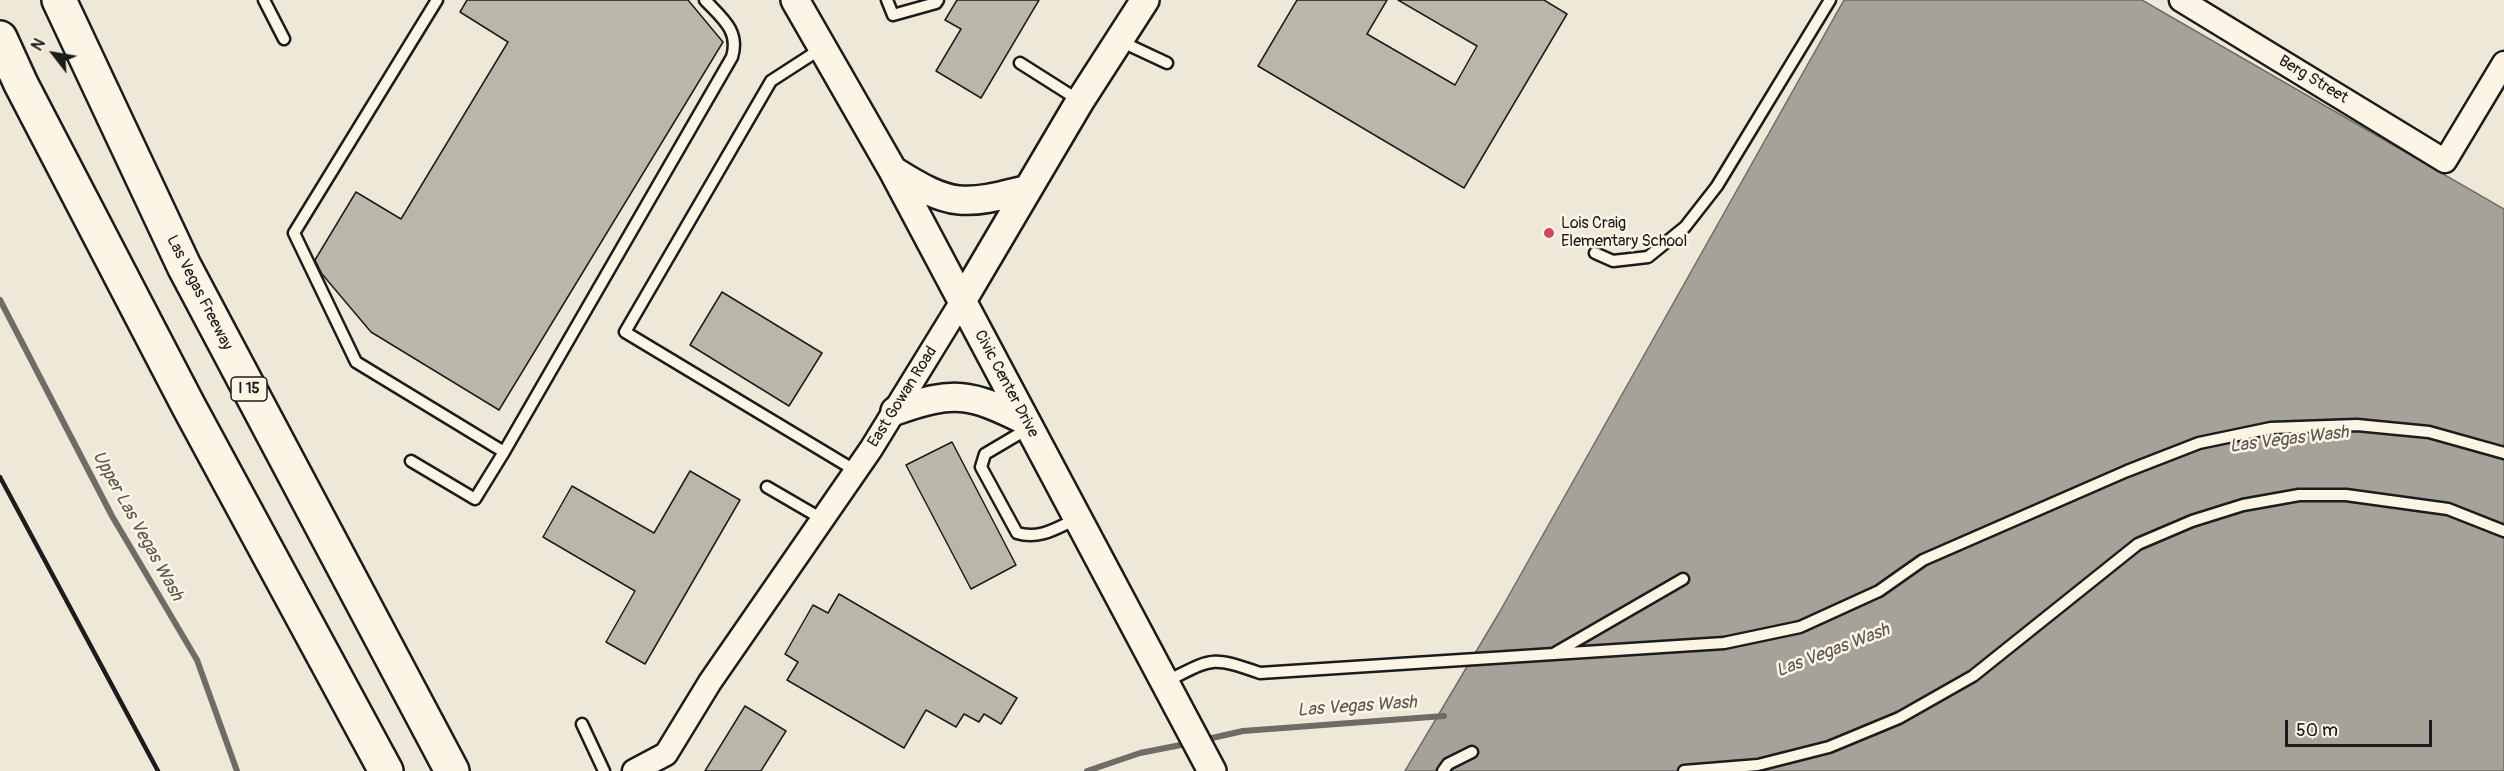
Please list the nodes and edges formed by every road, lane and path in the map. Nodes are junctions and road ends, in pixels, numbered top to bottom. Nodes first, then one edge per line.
1 (59, 0) edge
2 (264, 0) edge
3 (437, 0) edge
4 (705, 0) edge
5 (795, 0) edge
6 (888, 0) edge
7 (938, 0) edge
8 (1145, 0) edge
9 (1830, 0) edge
10 (2181, 0) edge
11 (0, 38) edge
12 (284, 39) dead end
13 (1120, 41) junction
14 (823, 47) junction
15 (1020, 63) dead end
16 (1167, 63) dead end
17 (2504, 63) edge
18 (1080, 101) junction
19 (892, 170) junction
20 (1028, 189) junction
21 (1594, 253) dead end
22 (962, 301) junction
23 (895, 411) junction
24 (1027, 424) junction
25 (504, 452) junction
26 (2504, 453) edge
27 (411, 461) dead end
28 (856, 471) junction
29 (767, 487) dead end
30 (1077, 518) junction
31 (822, 519) junction
32 (2504, 531) edge
33 (1683, 579) dead end
34 (1552, 655) junction
35 (1165, 685) junction
36 (582, 724) dead end
37 (1472, 752) dead end
38 (386, 771) edge
39 (452, 771) edge
40 (604, 771) edge
41 (634, 771) edge
42 (1212, 771) edge
43 (1443, 771) edge
44 (1684, 771) edge

1 - 39 highway, Las Vegas Freeway / I 15
2 - 12 lane
3 - 25 lane
4 - 25 lane
5 - 14 street, Civic Center Drive
6 - 7 lane
8 - 13 street, East Gowan Road
9 - 21 lane
10 - 17 street, Berg Street
11 - 38 highway
13 - 16 lane
13 - 18 street, East Gowan Road
14 - 19 street, Civic Center Drive
14 - 28 lane
15 - 18 lane
18 - 20 street, East Gowan Road
19 - 20 street
19 - 22 street, Civic Center Drive
20 - 22 street, East Gowan Road
22 - 23 street, East Gowan Road
22 - 24 street, Civic Center Drive
23 - 24 street
23 - 28 street, East Gowan Road
24 - 30 street, Civic Center Drive
24 - 30 lane
25 - 27 lane
26 - 34 lane
28 - 31 street, East Gowan Road
29 - 31 lane
30 - 35 street, Civic Center Drive
31 - 41 street, East Gowan Road
32 - 44 lane
33 - 34 lane
34 - 35 lane
35 - 42 street, Civic Center Drive
36 - 40 lane
37 - 43 lane

